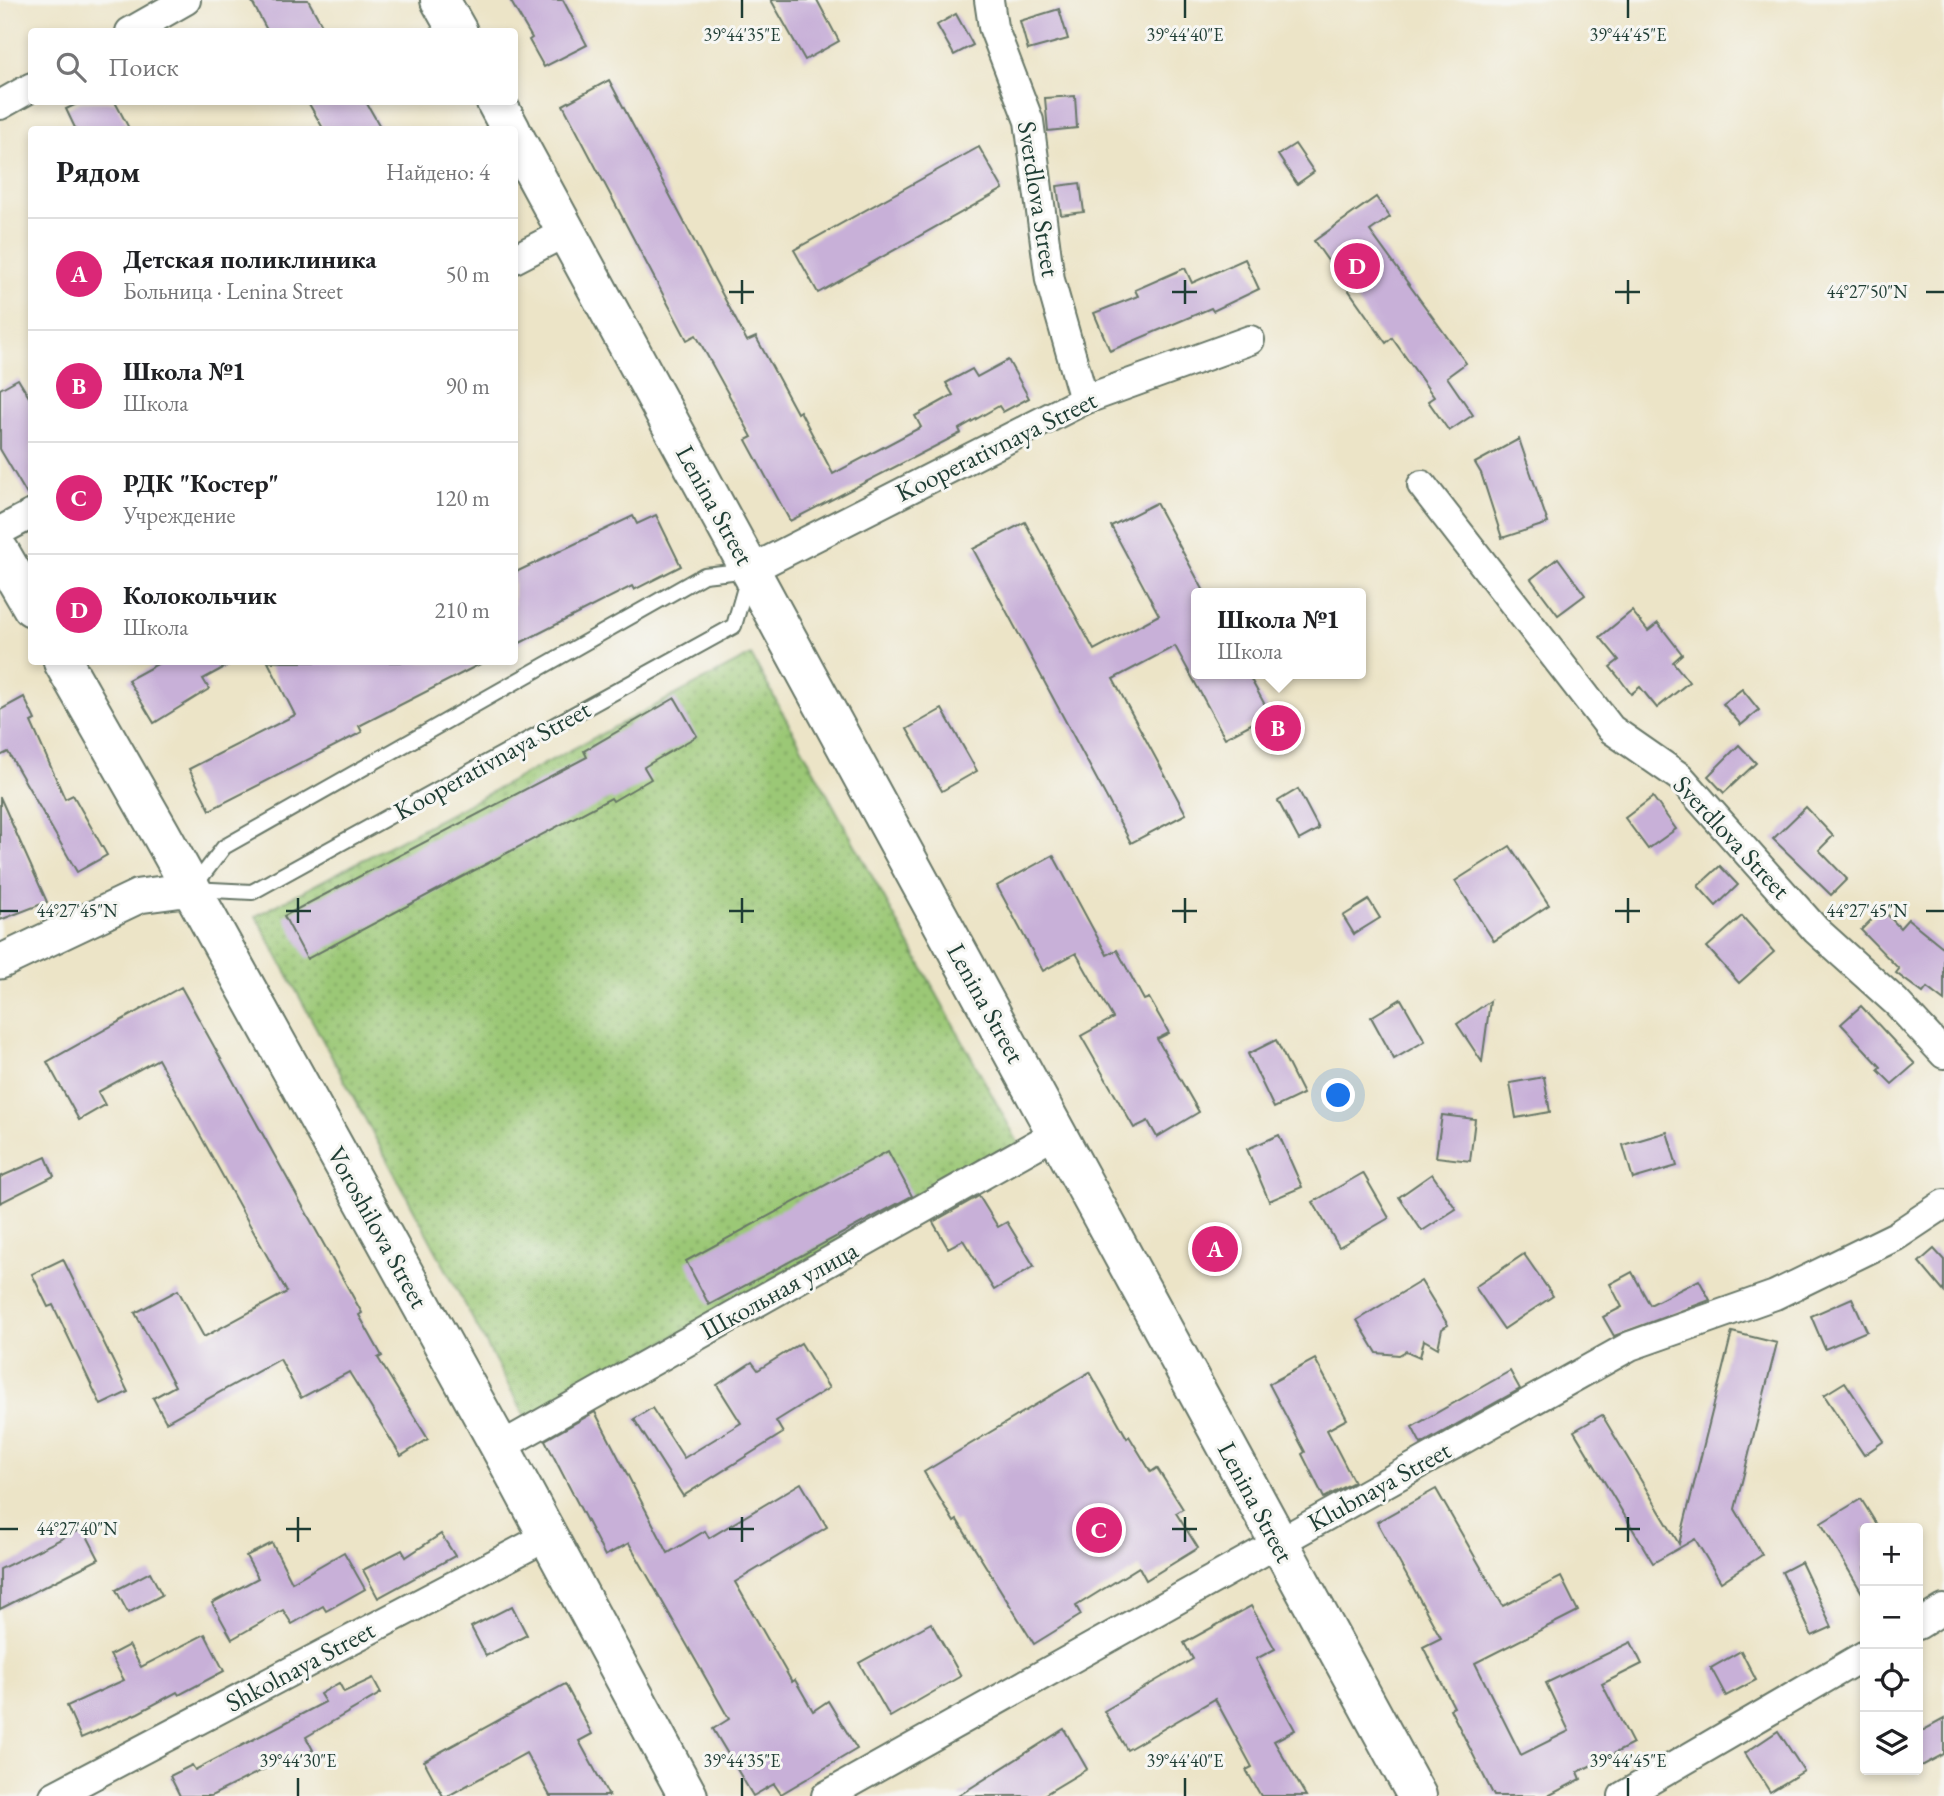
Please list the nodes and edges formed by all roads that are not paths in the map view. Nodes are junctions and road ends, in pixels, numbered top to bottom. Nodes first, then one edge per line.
1 (186, 0) edge
2 (440, 0) edge
3 (989, 0) edge
4 (137, 28) edge
5 (456, 28) edge
6 (28, 89) edge
7 (0, 105) edge
8 (498, 105) edge
9 (509, 126) edge
10 (518, 143) edge
11 (566, 232) junction
12 (518, 257) edge
13 (1250, 341) dead end
14 (1084, 400) junction
15 (1422, 485) dead end
16 (28, 516) edge
17 (0, 531) edge
18 (0, 552) edge
19 (750, 570) junction
20 (28, 600) edge
21 (64, 665) edge
22 (192, 889) junction
23 (0, 962) edge
24 (1944, 1054) edge
25 (1058, 1133) junction
26 (1944, 1204) edge
27 (500, 1447) junction
28 (546, 1537) junction
29 (1278, 1542) junction
30 (1944, 1609) edge
31 (1923, 1622) edge
32 (1860, 1658) edge
33 (54, 1796) edge
34 (688, 1796) edge
35 (826, 1796) edge
36 (1417, 1796) edge
37 (1623, 1796) edge

1 - 4 street
2 - 5 main road
3 - 14 street, Sverdlova Street
6 - 7 street
8 - 9 main road
10 - 11 main road, Lenina Street
11 - 12 street
11 - 19 main road, Lenina Street
13 - 14 street, Kooperativnaya Street
14 - 19 street, Kooperativnaya Street
15 - 24 street, Sverdlova Street
16 - 17 street
18 - 20 main road
19 - 22 lane, Kooperativnaya Street
19 - 22 lane, Kooperativnaya Street
19 - 25 main road, Lenina Street
21 - 22 main road, Voroshilova Street
22 - 23 street, Kooperativnaya Street
22 - 27 main road, Voroshilova Street
25 - 27 street, Школьная улица
25 - 29 main road, Lenina Street
26 - 29 street, Klubnaya Street
27 - 28 main road, Voroshilova Street
28 - 33 street, Shkolnaya Street
28 - 34 main road, Voroshilova Street
29 - 35 street, Klubnaya Street
29 - 36 main road, Lenina Street
30 - 31 street
32 - 37 street

